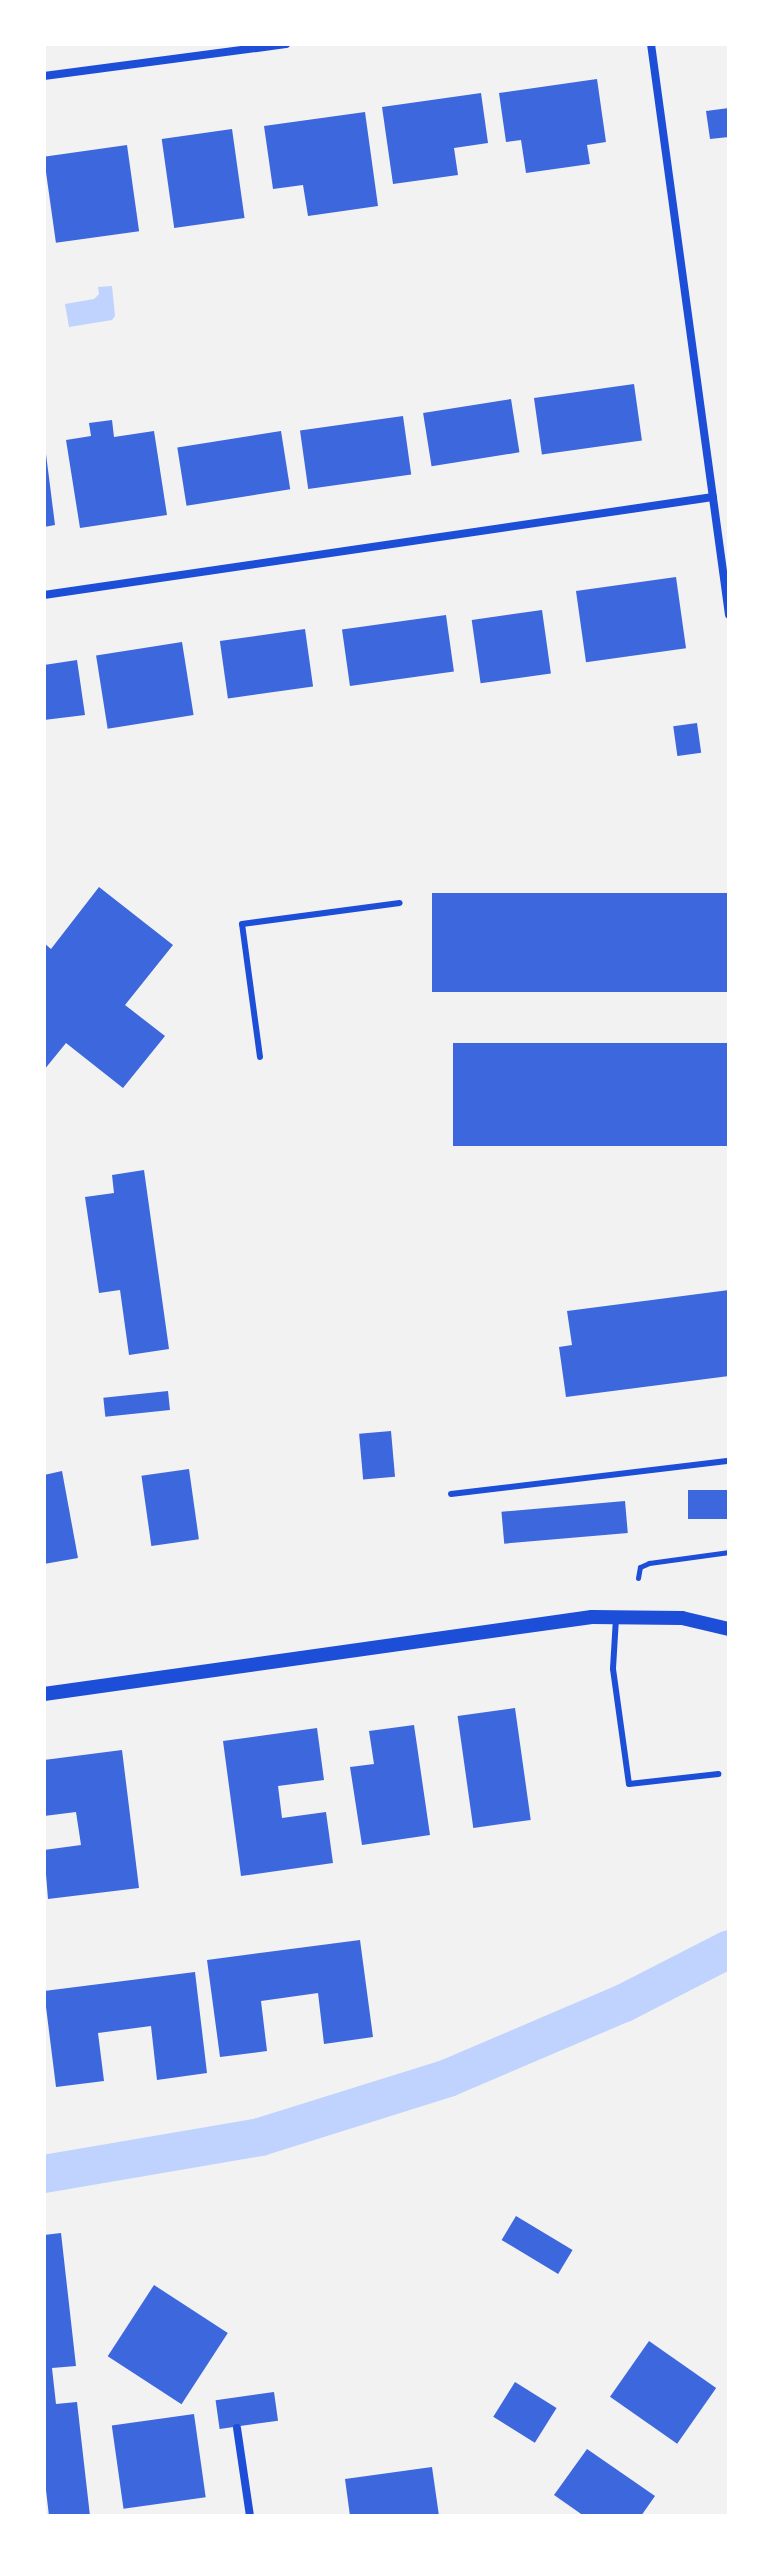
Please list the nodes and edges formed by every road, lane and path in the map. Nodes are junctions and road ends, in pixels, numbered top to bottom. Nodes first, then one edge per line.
1 (286, 44) edge
2 (651, 44) edge
3 (44, 76) edge
4 (713, 497) junction
5 (44, 595) edge
6 (729, 615) edge
7 (400, 903) dead end
8 (260, 1057) dead end
9 (729, 1461) edge
10 (451, 1494) dead end
11 (729, 1552) edge
12 (638, 1578) dead end
13 (616, 1618) junction
14 (729, 1629) edge
15 (44, 1694) edge
16 (718, 1774) dead end
17 (237, 2428) dead end
18 (250, 2516) edge

1 - 3 street
2 - 4 street
4 - 5 street
4 - 6 street
7 - 8 lane
9 - 10 lane
11 - 12 path
13 - 14 street
13 - 15 street
13 - 16 lane
17 - 18 street

